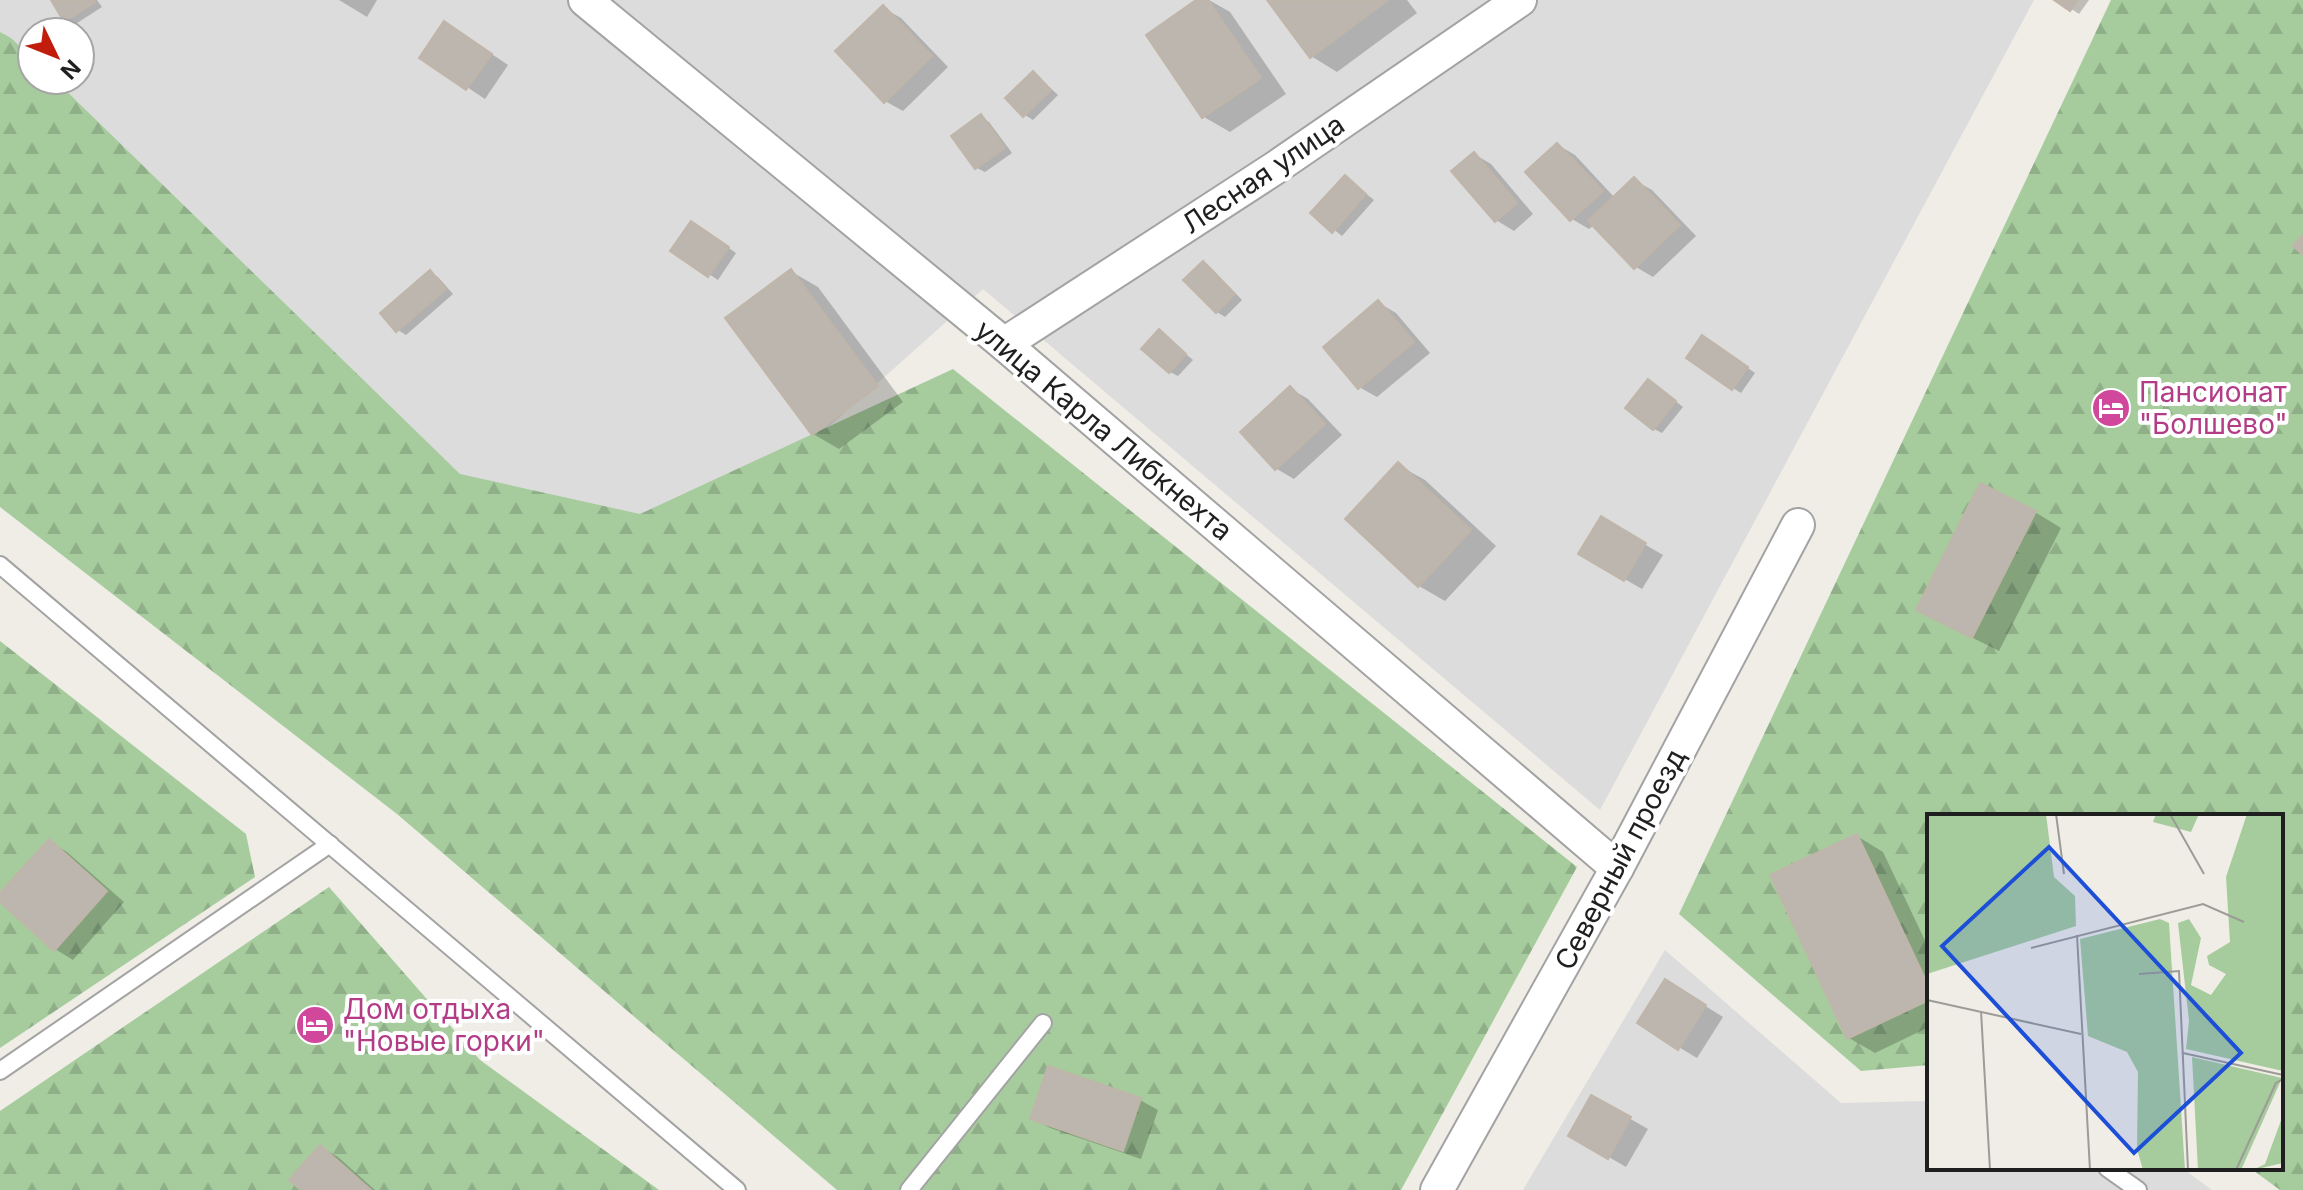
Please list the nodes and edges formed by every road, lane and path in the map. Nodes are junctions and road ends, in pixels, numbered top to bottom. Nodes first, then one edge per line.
1 (585, 0) edge
2 (1520, 0) edge
3 (1004, 344) junction
4 (1798, 525) dead end
5 (0, 565) edge
6 (330, 844) junction
7 (1617, 868) junction
8 (1043, 1023) dead end
9 (0, 1071) edge
10 (2110, 1170) edge
11 (737, 1190) edge
12 (909, 1190) edge
13 (1437, 1190) edge
14 (2138, 1190) edge

1 - 3 street, улица Карла Либкнехта
2 - 3 street, Лесная улица
3 - 7 street, улица Карла Либкнехта
4 - 7 street, Северный проезд
5 - 6 lane
6 - 9 lane
6 - 11 lane
7 - 13 street, Северный проезд
8 - 12 lane
10 - 14 lane

